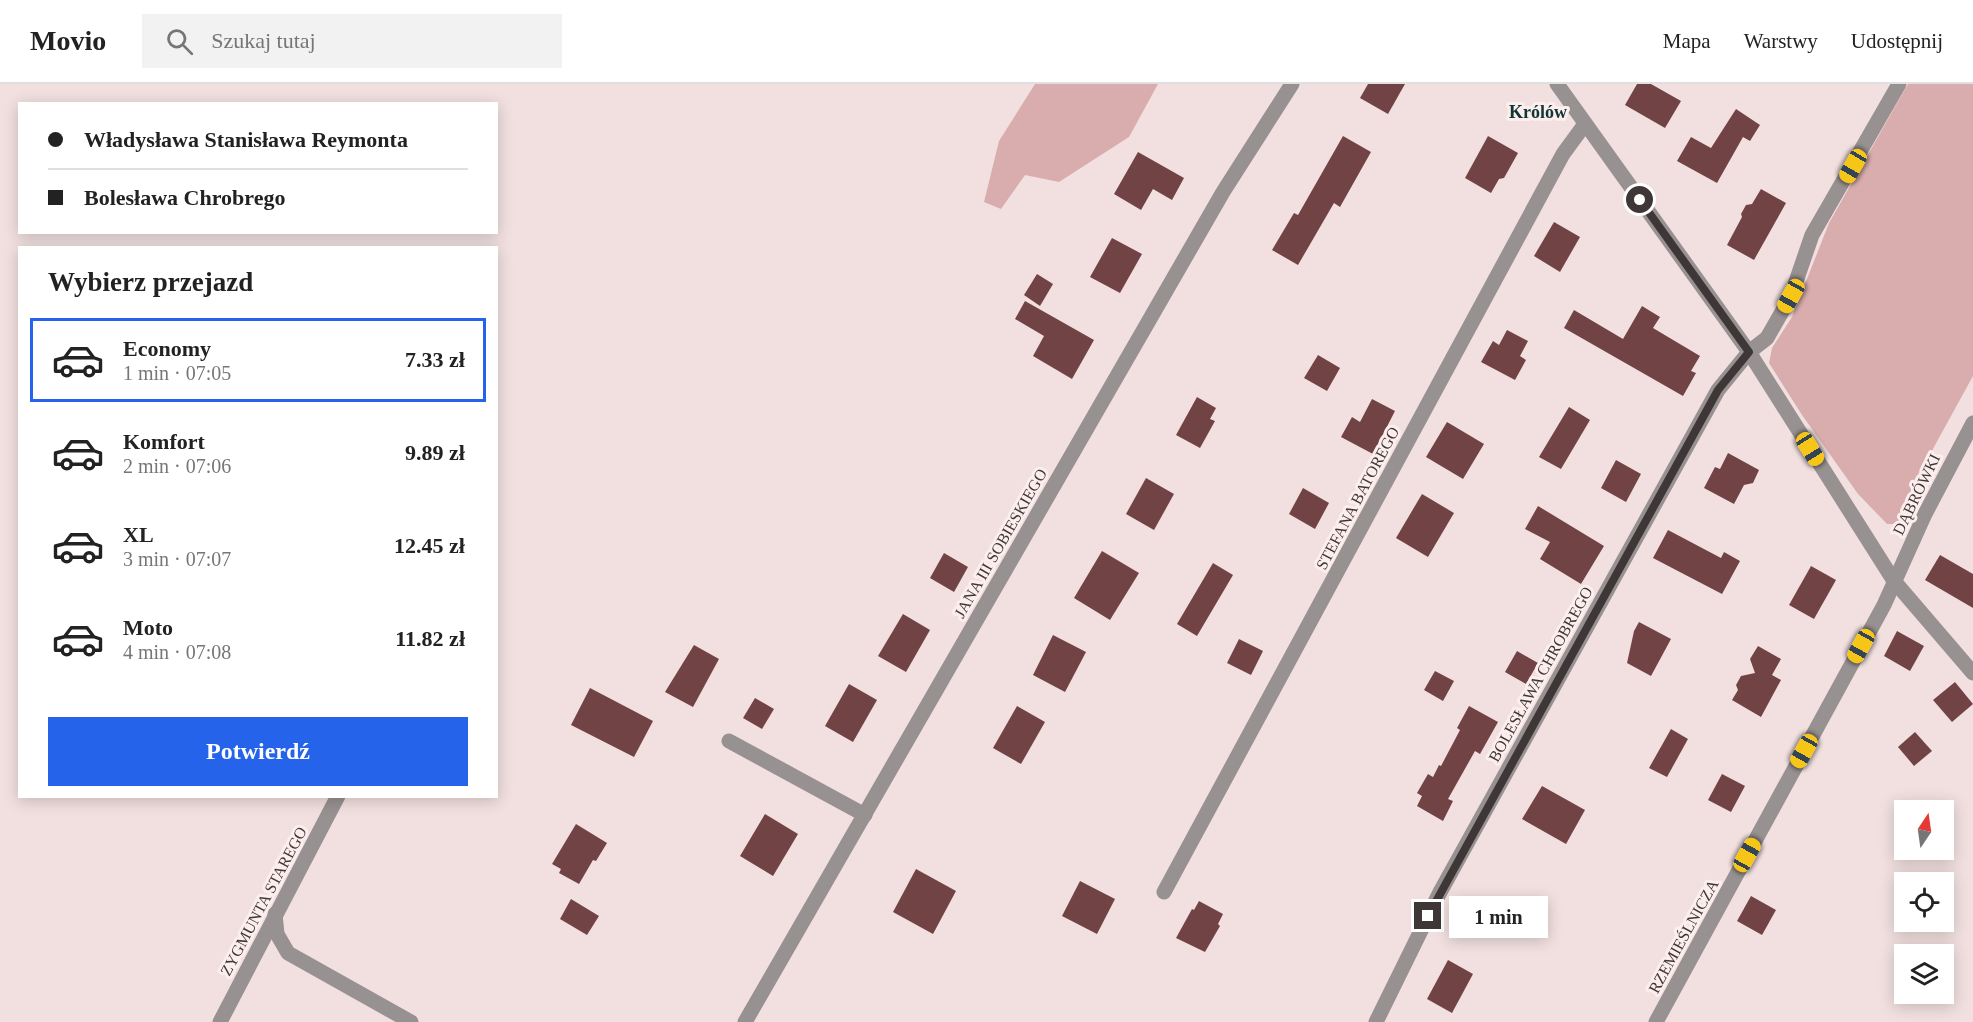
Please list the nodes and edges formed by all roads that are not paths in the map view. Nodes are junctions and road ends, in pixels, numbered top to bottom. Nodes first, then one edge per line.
1 (1292, 84) edge
2 (1557, 84) edge
3 (1899, 84) edge
4 (1585, 124) junction
5 (1749, 352) junction
6 (1973, 423) edge
7 (1894, 581) junction
8 (1973, 673) edge
9 (729, 741) dead end
10 (337, 798) edge
11 (865, 814) junction
12 (1164, 892) dead end
13 (276, 914) junction
14 (219, 1022) edge
15 (411, 1022) edge
16 (745, 1022) edge
17 (1376, 1022) edge
18 (1656, 1022) edge

1 - 11 street, JANA III SOBIESKIEGO
2 - 4 street
3 - 5 street, BOLESŁAWA CHROBREGO
4 - 5 street
4 - 12 street, STEFANA BATOREGO
5 - 7 street
5 - 17 street, BOLESŁAWA CHROBREGO
6 - 7 street, DĄBRÓWKI
7 - 8 street
7 - 18 street, RZEMIEŚLNICZA
9 - 11 street
10 - 13 street, ZYGMUNTA STAREGO
11 - 16 street, JANA III SOBIESKIEGO
13 - 14 street, ZYGMUNTA STAREGO
13 - 15 street

